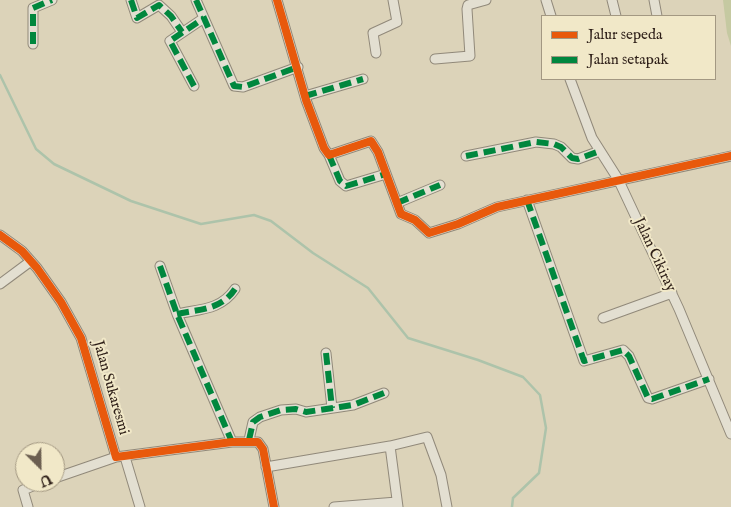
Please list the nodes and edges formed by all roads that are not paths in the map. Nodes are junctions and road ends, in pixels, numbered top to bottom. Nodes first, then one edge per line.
1 (50, 0) edge
2 (131, 0) edge
3 (196, 0) edge
4 (277, 0) edge
5 (393, 0) edge
6 (486, 0) edge
7 (546, 0) edge
8 (612, 0) edge
9 (654, 0) edge
10 (551, 15) edge
11 (616, 15) edge
12 (657, 15) edge
13 (204, 18) junction
14 (182, 32) junction
15 (34, 44) dead end
16 (376, 53) dead end
17 (435, 59) dead end
18 (298, 67) junction
19 (363, 79) dead end
20 (570, 80) edge
21 (194, 86) dead end
22 (305, 96) junction
23 (600, 151) junction
24 (329, 155) junction
25 (466, 156) dead end
26 (731, 156) edge
27 (386, 174) junction
28 (618, 179) junction
29 (440, 185) dead end
30 (526, 200) junction
31 (397, 203) junction
32 (0, 235) edge
33 (31, 260) junction
34 (160, 266) dead end
35 (0, 284) edge
36 (234, 289) dead end
37 (672, 293) junction
38 (178, 314) junction
39 (603, 318) dead end
40 (326, 353) dead end
41 (709, 379) junction
42 (384, 393) dead end
43 (332, 408) junction
44 (731, 434) edge
45 (249, 440) junction
46 (232, 442) junction
47 (390, 446) junction
48 (120, 457) junction
49 (266, 467) junction
50 (65, 475) edge
51 (24, 492) edge
52 (397, 504) edge
53 (28, 507) edge
54 (140, 507) edge
55 (274, 507) edge
56 (334, 507) edge
57 (447, 507) edge

1 - 15 street
2 - 14 street
3 - 13 street
4 - 18 street
5 - 16 street
6 - 17 street
7 - 10 street
8 - 11 street
9 - 12 street
13 - 14 street
13 - 18 street
14 - 21 street
18 - 22 street
19 - 22 street
20 - 23 street, Jalan Cikiray
22 - 24 street
23 - 25 street
23 - 28 street, Jalan Cikiray
24 - 27 street
24 - 27 street
26 - 28 street
27 - 31 street
28 - 30 street
28 - 37 street, Jalan Cikiray
29 - 31 street
30 - 31 street
30 - 41 street
32 - 33 street, Jalan Sukaresmi
33 - 35 street
33 - 48 street, Jalan Sukaresmi
34 - 38 street
36 - 38 street
37 - 39 street
37 - 41 street, Jalan Cikiray
38 - 46 street
40 - 43 street
41 - 44 street, Jalan Cikiray
42 - 43 street
43 - 45 street
45 - 46 street, Jalan Sukaresmi
45 - 49 street
46 - 48 street, Jalan Sukaresmi
47 - 49 street
47 - 52 street
47 - 57 street
48 - 50 street
48 - 54 street
49 - 55 street
51 - 53 street
52 - 56 street

